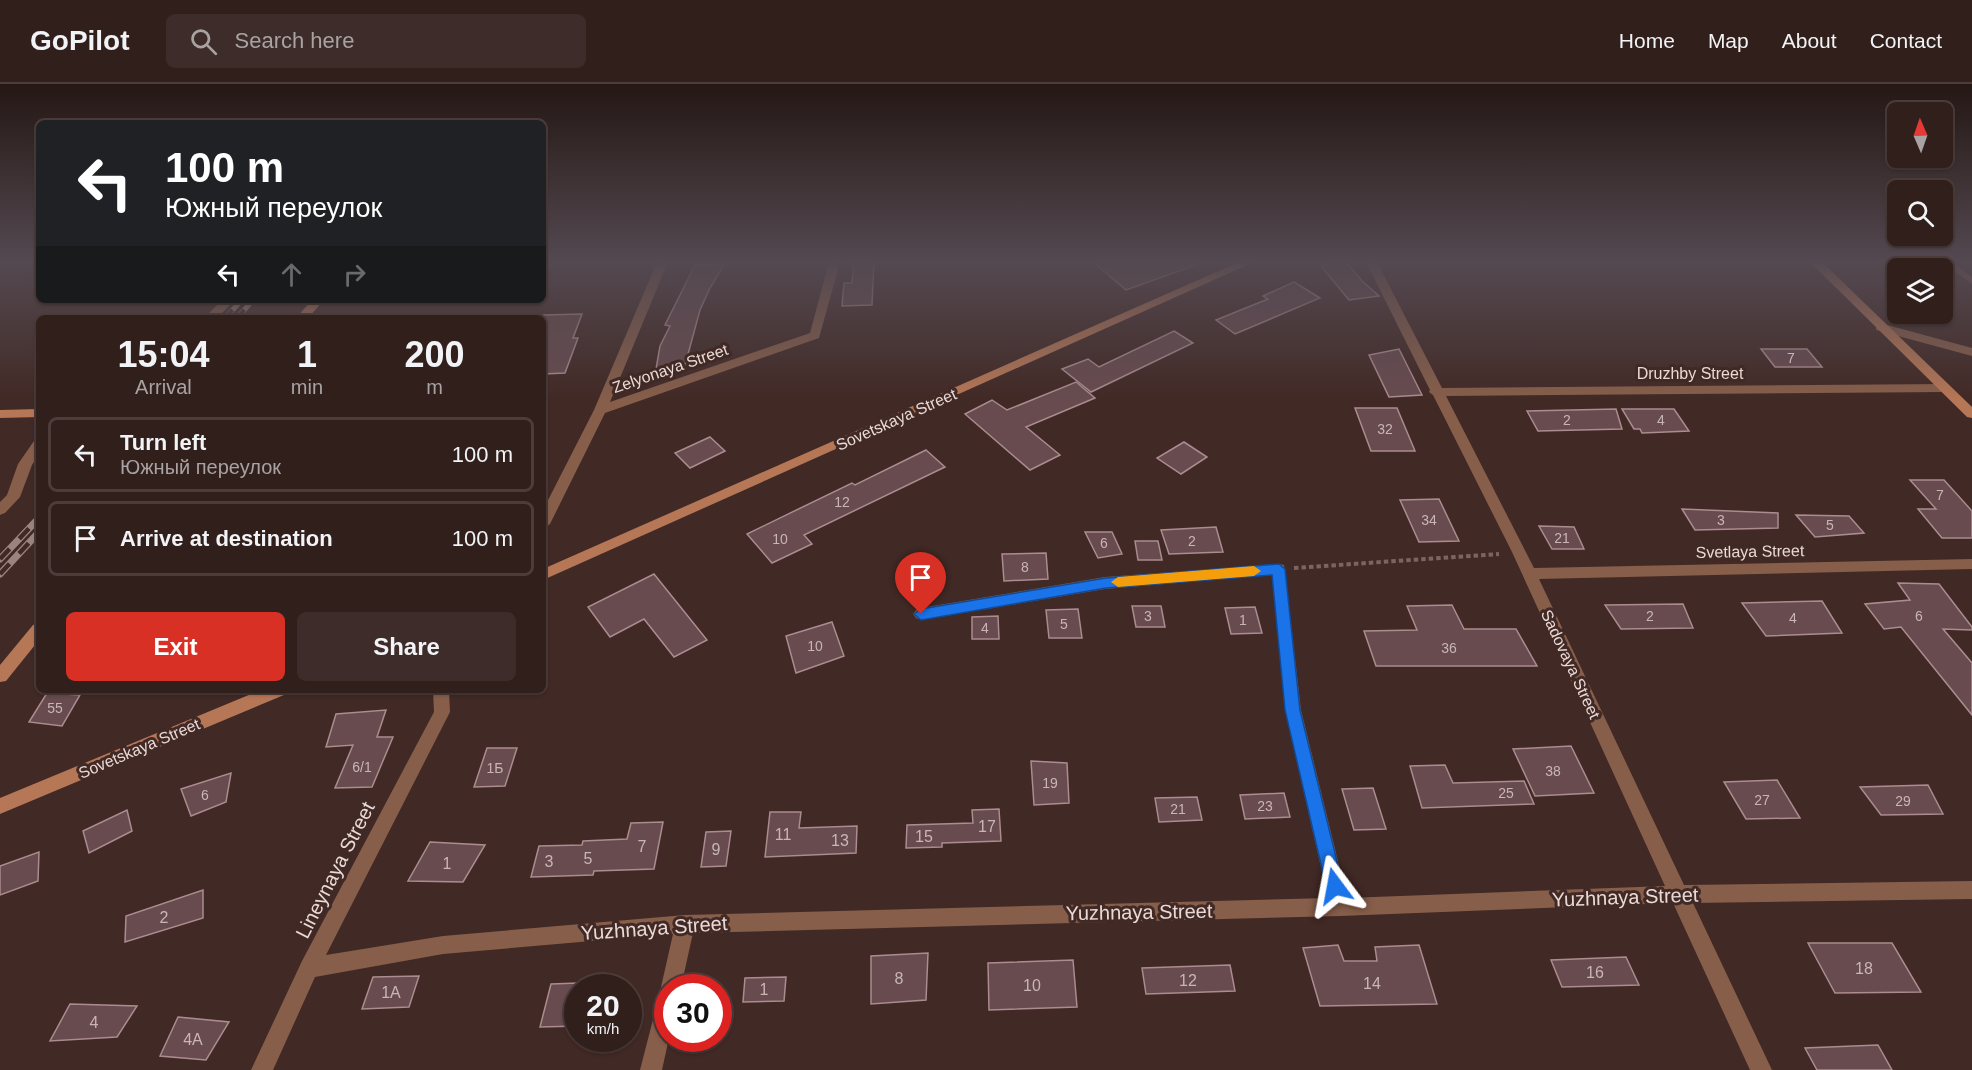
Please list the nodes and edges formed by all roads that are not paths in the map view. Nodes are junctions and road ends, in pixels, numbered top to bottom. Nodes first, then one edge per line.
1 (643, 308) edge
2 (822, 308) edge
3 (1145, 308) edge
4 (1394, 308) edge
5 (1861, 308) edge
6 (1880, 327) junction
7 (1972, 352) edge
8 (1945, 388) junction
9 (1435, 392) junction
10 (600, 410) junction
11 (36, 413) edge
12 (0, 414) edge
13 (1972, 414) edge
14 (36, 448) edge
15 (0, 510) edge
16 (546, 518) edge
17 (1972, 564) edge
18 (546, 574) edge
19 (1529, 574) junction
20 (921, 614) dead end
21 (36, 633) edge
22 (0, 676) edge
23 (271, 693) edge
24 (441, 693) edge
25 (0, 806) edge
26 (1972, 890) edge
27 (1678, 894) junction
28 (1340, 908) junction
29 (685, 924) junction
30 (309, 968) junction
31 (674, 974) edge
32 (655, 1052) edge
33 (262, 1070) edge
34 (651, 1070) edge
35 (1761, 1070) edge

1 - 10 street
2 - 10 street, Zelyonaya Street
3 - 18 street, Sovetskaya Street
4 - 9 street, Sadovaya Street
5 - 6 street
6 - 7 street
6 - 8 street
8 - 9 street, Druzhby Street
8 - 13 street
9 - 19 street, Sadovaya Street
10 - 16 street
11 - 12 street
14 - 15 street
17 - 19 street, Svetlaya Street
19 - 27 street, Sadovaya Street
20 - 28 street
21 - 22 street
23 - 25 street, Sovetskaya Street
24 - 30 street, Lineynaya Street
26 - 27 street, Yuzhnaya Street
27 - 28 street, Yuzhnaya Street
27 - 35 street, Sadovaya Street
28 - 29 street, Yuzhnaya Street
29 - 30 street, Yuzhnaya Street
29 - 31 street
30 - 33 street, Lineynaya Street
32 - 34 street

